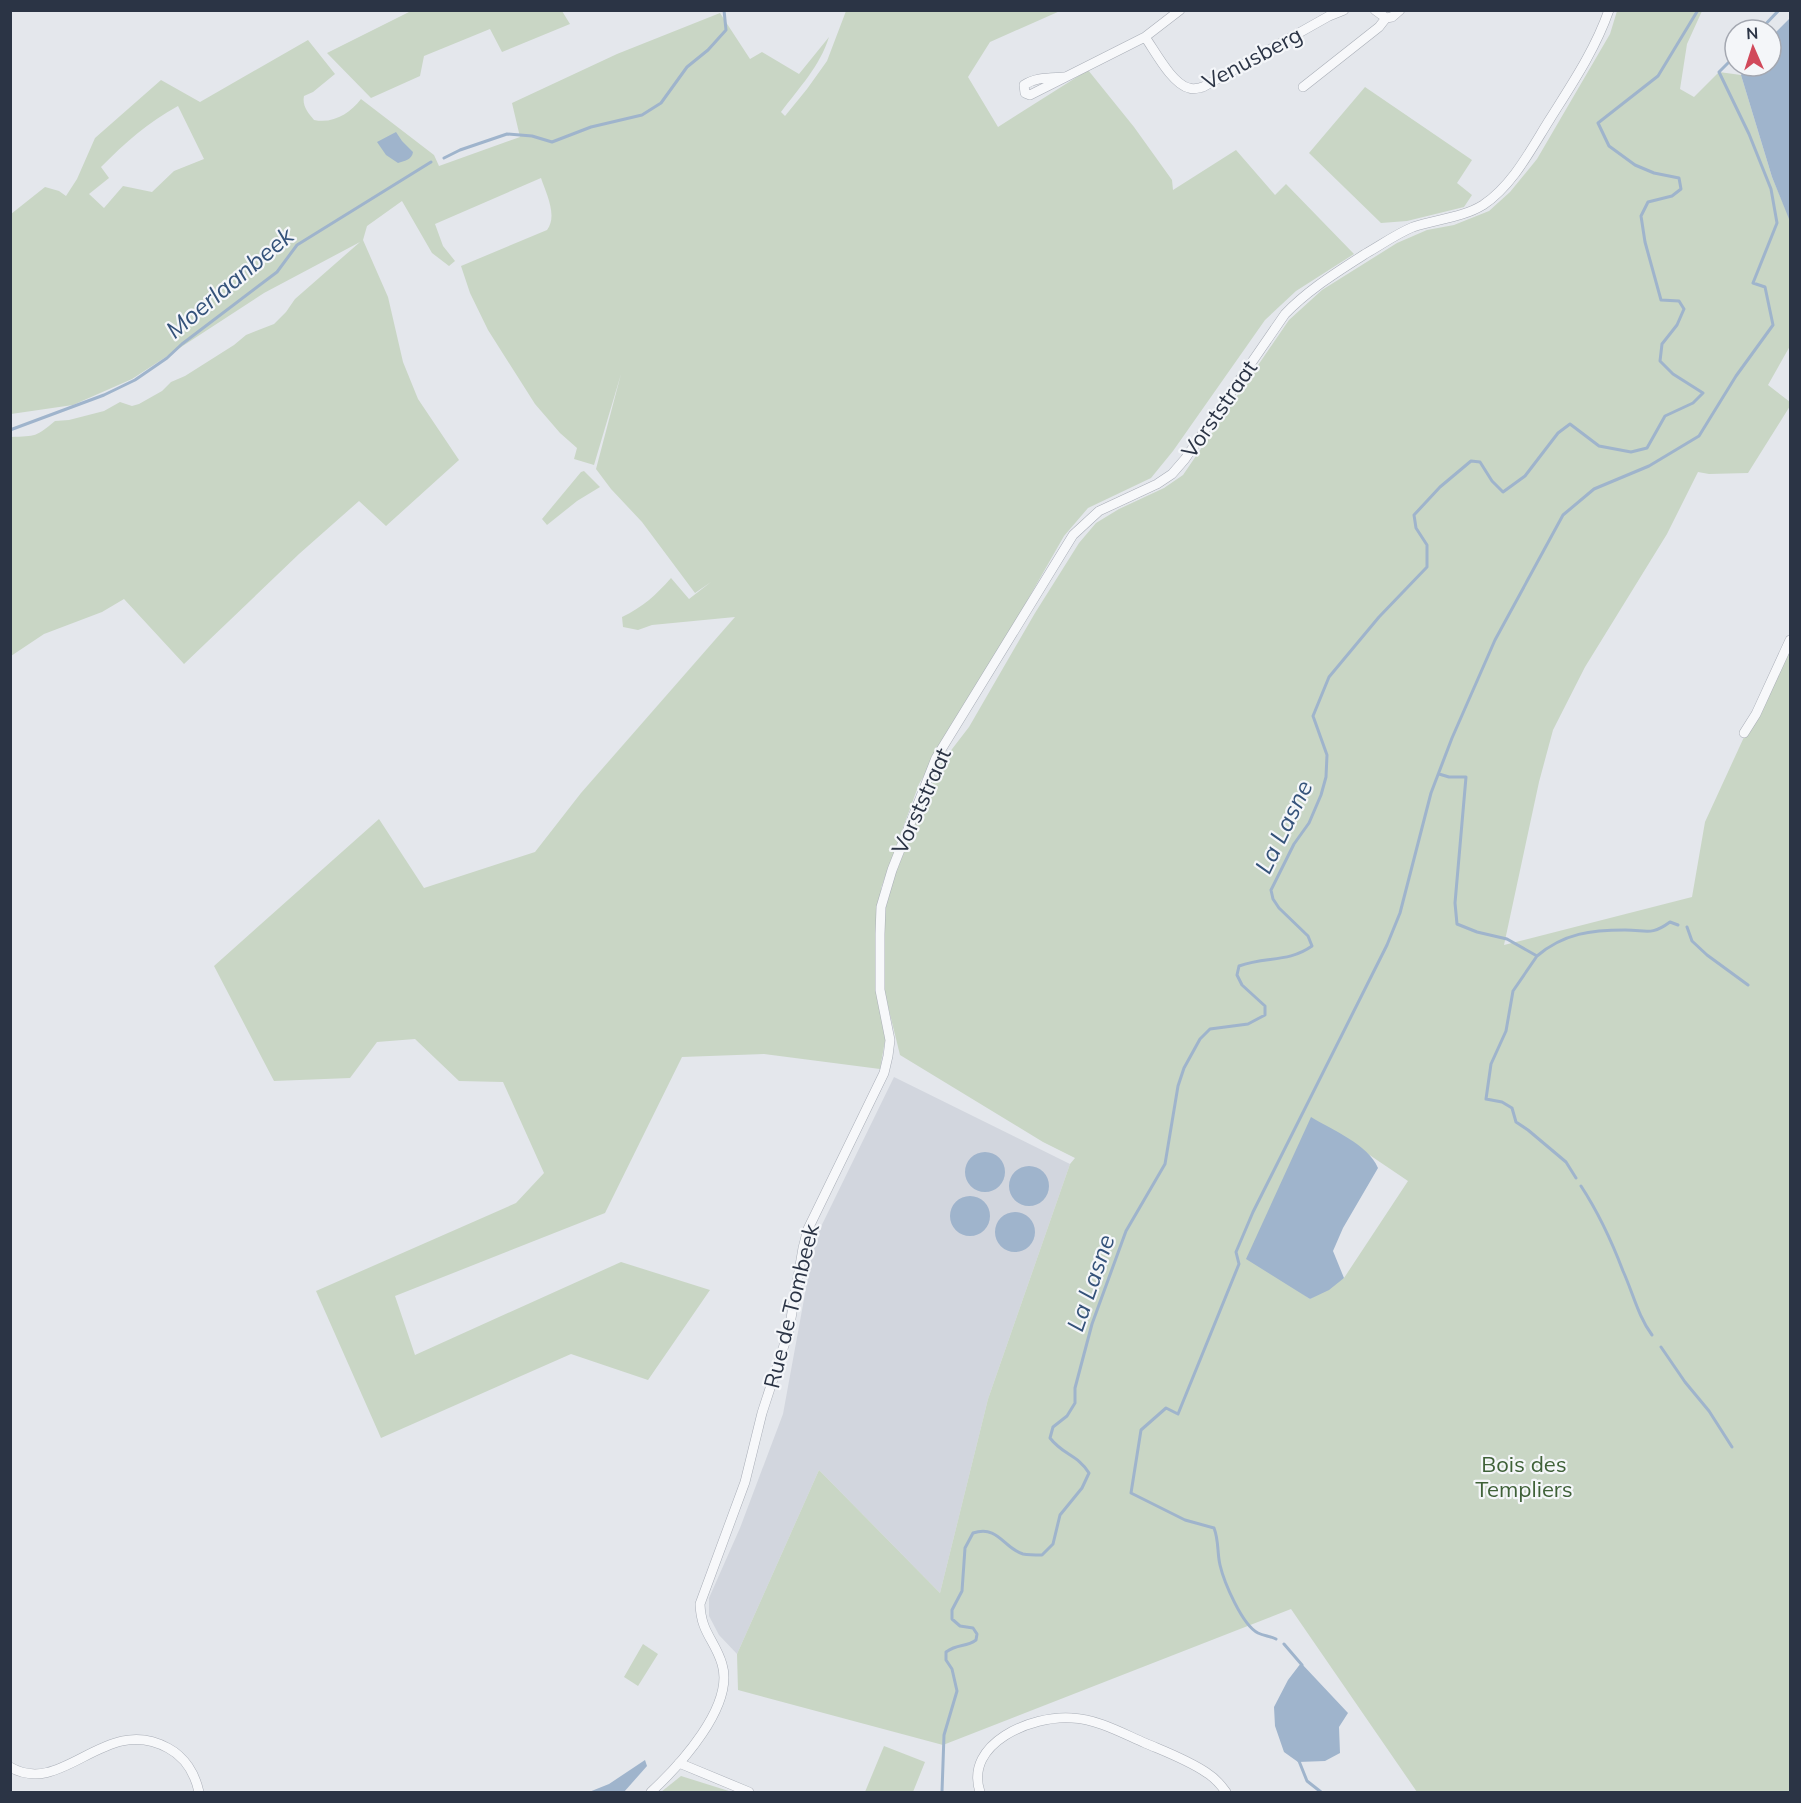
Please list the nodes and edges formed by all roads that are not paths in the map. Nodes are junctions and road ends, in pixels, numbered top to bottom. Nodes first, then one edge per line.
1 (1180, 10) edge
2 (1344, 10) edge
3 (1374, 10) edge
4 (1400, 10) edge
5 (1609, 10) edge
6 (1386, 18) junction
7 (1146, 37) junction
8 (1064, 77) dead end
9 (1303, 87) dead end
10 (1791, 639) edge
11 (1744, 733) dead end
12 (892, 870) joint
13 (680, 1763) junction
14 (10, 1767) edge
15 (199, 1792) edge
16 (651, 1792) edge
17 (749, 1792) edge
18 (980, 1792) edge
19 (1226, 1792) edge

1 - 7 street
2 - 7 street, Venusberg
3 - 6 street
4 - 6 street
5 - 12 street, Vorststraat
6 - 9 street
7 - 8 street
10 - 11 street
12 - 13 street, Rue de Tombeek
13 - 16 street, Rue de Tombeek
13 - 17 street
14 - 15 street
18 - 19 street

